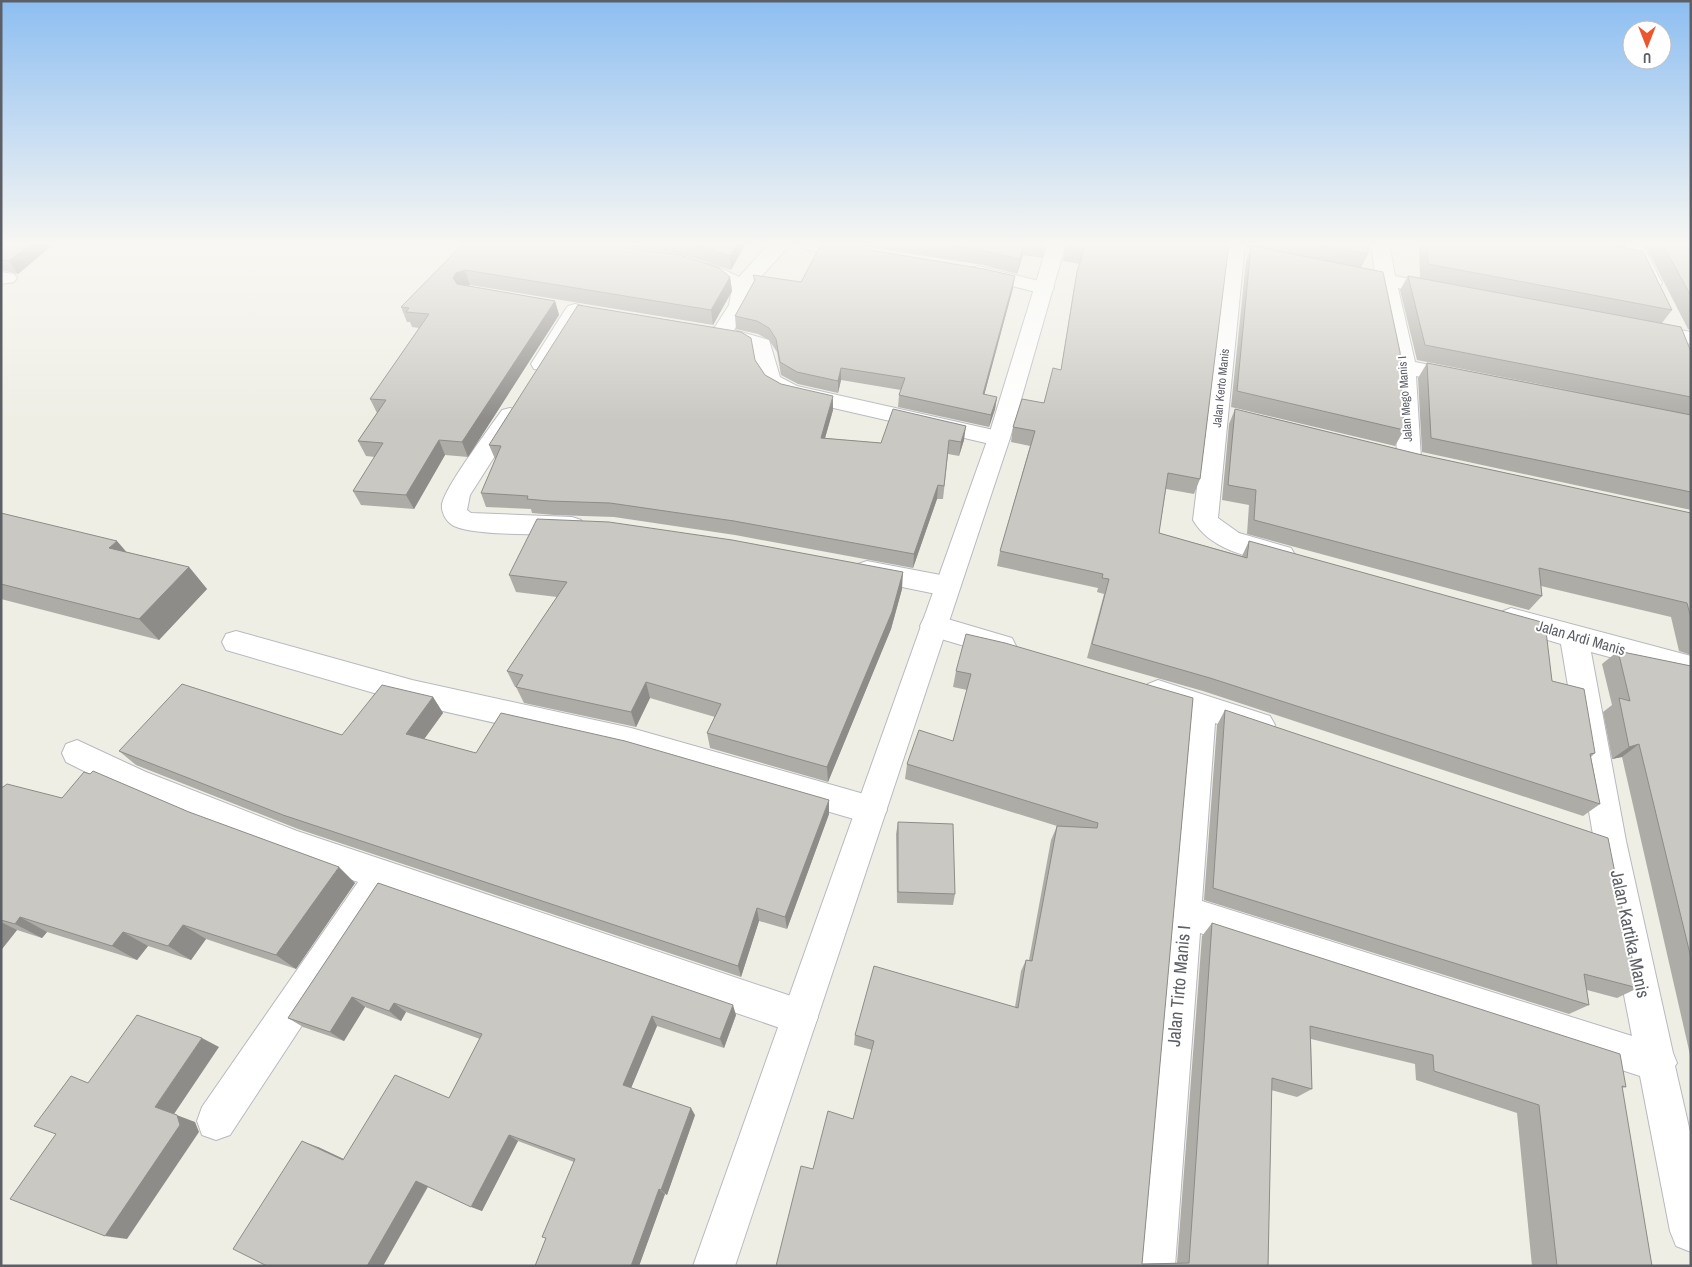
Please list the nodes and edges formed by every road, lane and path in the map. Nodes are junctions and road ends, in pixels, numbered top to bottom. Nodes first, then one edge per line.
1 (740, 302) edge
2 (1040, 302) edge
3 (1237, 302) edge
4 (1391, 302) edge
5 (1662, 302) edge
6 (575, 310) edge
7 (1675, 324) edge
8 (1630, 327) edge
9 (698, 330) edge
10 (721, 334) junction
11 (1688, 361) edge
12 (1405, 367) junction
13 (1481, 382) edge
14 (999, 438) junction
15 (1409, 459) edge
16 (595, 527) edge
17 (1305, 562) edge
18 (840, 566) edge
19 (946, 586) junction
20 (1488, 612) edge
21 (934, 626) junction
22 (1574, 637) junction
23 (236, 642) dead end
24 (1030, 654) edge
25 (1691, 668) edge
26 (1135, 685) edge
27 (1202, 705) junction
28 (1287, 734) edge
29 (77, 753) dead end
30 (872, 810) junction
31 (382, 875) junction
32 (1186, 912) junction
33 (800, 1017) junction
34 (1658, 1063) junction
35 (216, 1121) dead end
36 (1691, 1231) edge
37 (714, 1266) edge
38 (1154, 1266) edge

1 - 10 street
2 - 14 street
3 - 17 street, Jalan Kerto Manis
4 - 12 street, Jalan Mego Manis I
5 - 7 street
6 - 16 street
7 - 8 street
7 - 11 street
9 - 10 street
10 - 14 street
12 - 13 street
12 - 15 street, Jalan Mego Manis I
14 - 19 street
18 - 19 street
19 - 21 street
20 - 22 street, Jalan Ardi Manis
21 - 24 street
21 - 30 street
22 - 25 street, Jalan Ardi Manis
22 - 34 street, Jalan Kartika Manis
23 - 30 street
26 - 27 street
27 - 28 street
27 - 32 street, Jalan Tirto Manis I
29 - 31 street
30 - 33 street
31 - 33 street
31 - 35 street
32 - 34 street
32 - 38 street, Jalan Tirto Manis I
33 - 37 street
34 - 36 street, Jalan Kartika Manis

